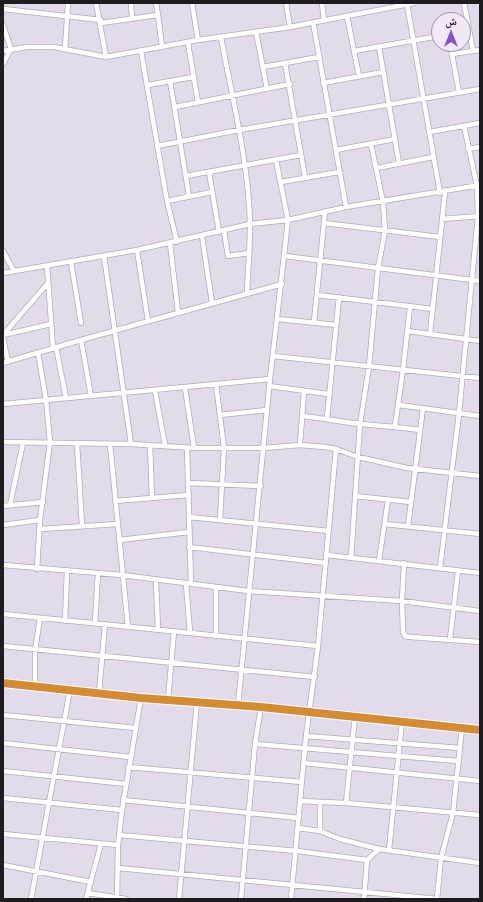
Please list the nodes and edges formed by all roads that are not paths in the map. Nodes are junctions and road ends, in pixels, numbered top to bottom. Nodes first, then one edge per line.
1 (68, 3) edge
2 (96, 3) edge
3 (131, 3) edge
4 (156, 3) edge
5 (192, 3) edge
6 (286, 3) edge
7 (322, 3) edge
8 (414, 3) edge
9 (407, 4) junction
10 (383, 6) edge
11 (3, 9) edge
12 (158, 15) junction
13 (347, 16) junction
14 (67, 17) junction
15 (132, 19) junction
16 (324, 20) junction
17 (101, 22) junction
18 (313, 22) junction
19 (3, 25) edge
20 (290, 27) junction
21 (256, 32) junction
22 (221, 37) junction
23 (431, 37) edge
24 (471, 38) edge
25 (198, 40) junction
26 (414, 40) junction
27 (188, 43) junction
28 (162, 47) junction
29 (379, 47) junction
30 (11, 49) junction
31 (65, 49) junction
32 (480, 50) edge
33 (3, 51) edge
34 (141, 51) junction
35 (354, 51) junction
36 (473, 51) junction
37 (452, 54) joint
38 (106, 57) junction
39 (319, 57) junction
40 (286, 63) junction
41 (3, 64) edge
42 (263, 66) junction
43 (383, 72) junction
44 (193, 76) junction
45 (359, 76) junction
46 (170, 81) junction
47 (323, 83) junction
48 (290, 84) junction
49 (148, 85) junction
50 (267, 89) junction
51 (480, 89) edge
52 (459, 92) junction
53 (232, 96) junction
54 (424, 99) junction
55 (198, 102) junction
56 (389, 104) junction
57 (175, 107) junction
58 (328, 116) junction
59 (296, 120) junction
60 (480, 123) edge
61 (464, 126) junction
62 (240, 130) junction
63 (429, 132) junction
64 (395, 139) junction
65 (180, 141) junction
66 (371, 144) junction
67 (157, 146) junction
68 (480, 147) edge
69 (468, 149) junction
70 (336, 150) junction
71 (301, 155) junction
72 (434, 157) junction
73 (276, 160) junction
74 (399, 163) junction
75 (244, 166) junction
76 (377, 168) junction
77 (209, 172) junction
78 (339, 172) junction
79 (186, 176) junction
80 (305, 177) junction
81 (281, 182) junction
82 (478, 186) edge
83 (212, 192) junction
84 (442, 192) junction
85 (189, 196) junction
86 (167, 201) junction
87 (383, 202) junction
88 (346, 207) junction
89 (325, 212) junction
90 (479, 216) edge
91 (442, 219) junction
92 (288, 220) junction
93 (324, 223) junction
94 (250, 224) junction
95 (222, 231) junction
96 (385, 231) junction
97 (202, 236) junction
98 (440, 237) junction
99 (176, 242) junction
100 (170, 243) junction
101 (137, 250) junction
102 (3, 251) edge
103 (249, 253) junction
104 (104, 256) junction
105 (285, 256) junction
106 (320, 260) junction
107 (71, 262) junction
108 (47, 266) junction
109 (378, 268) junction
110 (14, 271) junction
111 (3, 273) edge
112 (436, 276) junction
113 (473, 280) junction
114 (480, 280) edge
115 (48, 284) junction
116 (282, 284) junction
117 (247, 292) junction
118 (317, 295) junction
119 (339, 297) junction
120 (212, 302) junction
121 (375, 302) junction
122 (410, 307) junction
123 (433, 309) junction
124 (178, 312) junction
125 (278, 319) junction
126 (148, 322) junction
127 (314, 322) junction
128 (81, 323) dead end
129 (52, 324) junction
130 (336, 325) junction
131 (116, 331) junction
132 (407, 331) junction
133 (430, 334) junction
134 (3, 336) edge
135 (467, 339) junction
136 (81, 340) junction
137 (480, 340) edge
138 (55, 347) junction
139 (38, 352) junction
140 (273, 356) junction
141 (6, 362) edge
142 (333, 362) junction
143 (369, 367) junction
144 (404, 370) junction
145 (462, 376) junction
146 (480, 378) edge
147 (270, 379) junction
148 (216, 384) junction
149 (269, 386) junction
150 (185, 388) junction
151 (155, 391) junction
152 (304, 391) junction
153 (124, 393) junction
154 (328, 394) junction
155 (90, 396) junction
156 (66, 398) junction
157 (46, 400) junction
158 (3, 404) edge
159 (399, 405) junction
160 (423, 408) junction
161 (267, 410) junction
162 (459, 413) junction
163 (220, 415) junction
164 (302, 416) junction
165 (480, 416) edge
166 (327, 418) junction
167 (360, 424) junction
168 (395, 426) junction
169 (420, 430) junction
170 (3, 442) edge
171 (23, 442) junction
172 (50, 442) junction
173 (77, 443) junction
174 (110, 444) junction
175 (131, 444) junction
176 (150, 445) junction
177 (165, 446) junction
178 (300, 446) junction
179 (187, 447) junction
180 (194, 448) junction
181 (224, 448) junction
182 (264, 448) junction
183 (336, 449) junction
184 (358, 457) junction
185 (416, 469) junction
186 (452, 472) junction
187 (480, 476) edge
188 (188, 483) junction
189 (222, 484) junction
190 (261, 486) junction
191 (188, 495) junction
192 (355, 496) junction
193 (152, 498) junction
194 (388, 500) junction
195 (114, 501) junction
196 (43, 502) junction
197 (411, 502) junction
198 (10, 505) junction
199 (3, 506) edge
200 (189, 517) junction
201 (40, 520) junction
202 (220, 520) junction
203 (256, 523) junction
204 (118, 524) junction
205 (385, 524) junction
206 (3, 525) edge
207 (82, 525) junction
208 (408, 526) junction
209 (40, 529) junction
210 (444, 530) junction
211 (329, 531) junction
212 (189, 532) junction
213 (480, 534) edge
214 (119, 540) junction
215 (189, 548) junction
216 (252, 556) junction
217 (327, 556) junction
218 (350, 558) junction
219 (379, 561) junction
220 (326, 563) junction
221 (404, 563) junction
222 (3, 565) edge
223 (440, 568) junction
224 (37, 569) junction
225 (458, 570) junction
226 (67, 571) junction
227 (98, 573) junction
228 (480, 573) edge
229 (122, 576) junction
230 (156, 581) junction
231 (186, 584) junction
232 (191, 584) junction
233 (216, 587) junction
234 (248, 591) junction
235 (322, 596) junction
236 (402, 601) junction
237 (454, 608) junction
238 (480, 611) edge
239 (3, 614) edge
240 (40, 618) junction
241 (65, 621) junction
242 (96, 623) junction
243 (105, 624) junction
244 (128, 627) junction
245 (158, 629) junction
246 (174, 631) junction
247 (190, 632) junction
248 (216, 636) junction
249 (243, 639) junction
250 (450, 639) junction
251 (480, 642) edge
252 (3, 646) edge
253 (318, 646) junction
254 (35, 650) junction
255 (102, 656) junction
256 (171, 663) junction
257 (240, 670) junction
258 (315, 677) junction
259 (3, 684) edge
260 (35, 687) junction
261 (70, 690) junction
262 (99, 693) junction
263 (141, 698) junction
264 (168, 700) junction
265 (197, 702) junction
266 (238, 705) junction
267 (261, 707) junction
268 (310, 712) junction
269 (3, 715) edge
270 (355, 717) junction
271 (402, 721) junction
272 (64, 722) junction
273 (136, 728) junction
274 (462, 728) junction
275 (480, 730) edge
276 (306, 736) junction
277 (352, 740) junction
278 (3, 743) edge
279 (255, 744) junction
280 (399, 744) junction
281 (305, 748) junction
282 (460, 748) junction
283 (60, 749) junction
284 (351, 752) junction
285 (398, 756) junction
286 (130, 757) junction
287 (458, 761) junction
288 (304, 763) junction
289 (128, 767) junction
290 (350, 768) junction
291 (3, 771) edge
292 (396, 772) junction
293 (192, 773) junction
294 (55, 776) junction
295 (252, 778) junction
296 (456, 779) junction
297 (480, 781) edge
298 (302, 782) junction
299 (126, 784) junction
300 (3, 798) edge
301 (123, 800) junction
302 (300, 801) junction
303 (49, 802) junction
304 (320, 802) junction
305 (346, 803) junction
306 (188, 807) junction
307 (392, 808) junction
308 (122, 810) junction
309 (249, 813) junction
310 (453, 813) junction
311 (480, 815) edge
312 (299, 818) junction
313 (298, 828) junction
314 (320, 831) junction
315 (3, 834) edge
316 (119, 835) junction
317 (42, 838) junction
318 (184, 842) junction
319 (101, 844) junction
320 (118, 844) junction
321 (246, 848) junction
322 (379, 849) junction
323 (388, 850) junction
324 (297, 851) junction
325 (441, 858) junction
326 (367, 860) junction
327 (480, 863) edge
328 (3, 865) edge
329 (118, 868) junction
330 (37, 872) junction
331 (181, 874) junction
332 (243, 880) junction
333 (91, 882) junction
334 (293, 886) junction
335 (88, 893) junction
336 (365, 893) junction
337 (117, 898) edge
338 (31, 899) edge
339 (86, 899) edge
340 (126, 899) edge
341 (179, 899) edge
342 (241, 899) edge
343 (291, 899) edge
344 (364, 899) edge

1 - 14 street
2 - 17 street
3 - 15 street
4 - 12 street
5 - 25 street
6 - 20 street
7 - 16 street
8 - 9 street
9 - 10 street
9 - 26 street
10 - 13 street
11 - 14 street
12 - 15 street
12 - 28 street
13 - 16 street
13 - 35 street
14 - 17 street
14 - 31 street
15 - 17 street
16 - 18 street
17 - 38 street
18 - 20 street
18 - 39 street
19 - 30 street
20 - 21 street
21 - 22 street
21 - 42 street
22 - 25 street
22 - 53 street
23 - 26 street
24 - 36 street
25 - 27 street
26 - 29 street
26 - 54 street
27 - 28 street
27 - 44 street
28 - 34 street
29 - 35 street
29 - 43 street
30 - 31 street
30 - 33 street
30 - 41 street
31 - 38 street
32 - 36 street
34 - 38 street
34 - 49 street
35 - 45 street
36 - 37 street
37 - 52 street
39 - 40 street
39 - 47 street
40 - 42 street
40 - 48 street
42 - 50 street
43 - 45 street
43 - 56 street
44 - 46 street
44 - 55 street
45 - 47 street
46 - 49 street
46 - 57 street
47 - 58 street
48 - 50 street
48 - 59 street
49 - 67 street
50 - 53 street
51 - 52 street
52 - 54 street
53 - 55 street
53 - 62 street
54 - 56 street
54 - 63 street
55 - 57 street
56 - 58 street
56 - 64 street
57 - 65 street
58 - 59 street
58 - 70 street
59 - 62 street
59 - 71 street
60 - 61 street
61 - 63 street
61 - 69 street
62 - 65 street
62 - 75 street
63 - 72 street
64 - 66 street
64 - 74 street
65 - 67 street
65 - 79 street
66 - 70 street
66 - 76 street
67 - 86 street
68 - 69 street
69 - 82 street
70 - 78 street
71 - 73 street
71 - 80 street
72 - 74 street
72 - 84 street
73 - 75 street
73 - 81 street
74 - 76 street
75 - 77 street
75 - 94 street
76 - 87 street
77 - 79 street
77 - 83 street
78 - 80 street
78 - 88 street
79 - 85 street
80 - 81 street
81 - 92 street
82 - 84 street
82 - 90 street
83 - 85 street
83 - 95 street
84 - 87 street
84 - 91 street
85 - 86 street
86 - 99 street
87 - 88 street
87 - 96 street
88 - 89 street
89 - 92 street
89 - 93 street
90 - 91 street
90 - 113 street
91 - 98 street
92 - 94 street
92 - 105 street
93 - 96 street
93 - 106 street
94 - 95 street
94 - 103 street
95 - 97 street
95 - 103 street
96 - 98 street
96 - 109 street
97 - 99 street
97 - 120 street
98 - 112 street
99 - 100 street
100 - 101 street
100 - 124 street
101 - 104 street
101 - 126 street
102 - 110 street
103 - 117 street
104 - 107 street
104 - 131 street
105 - 106 street
105 - 116 street
106 - 109 street
106 - 118 street
107 - 108 street
107 - 128 street
108 - 110 street
108 - 115 street
109 - 112 street
109 - 121 street
110 - 111 street
112 - 113 street
112 - 123 street
113 - 114 street
113 - 135 street
115 - 129 street
115 - 134 street
116 - 117 street
116 - 125 street
117 - 120 street
118 - 119 street
118 - 127 street
119 - 121 street
119 - 130 street
120 - 124 street
121 - 122 street
121 - 143 street
122 - 123 street
122 - 132 street
123 - 133 street
124 - 126 street
125 - 127 street
125 - 140 street
126 - 131 street
127 - 130 street
129 - 134 street
129 - 138 street
130 - 142 street
131 - 136 street
131 - 153 street
132 - 133 street
132 - 144 street
133 - 135 street
134 - 141 street
135 - 137 street
135 - 145 street
136 - 138 street
136 - 155 street
138 - 139 street
138 - 156 street
139 - 141 street
139 - 157 street
140 - 142 street
140 - 147 street
142 - 143 street
142 - 154 street
143 - 144 street
143 - 167 street
144 - 145 street
144 - 159 street
145 - 146 street
145 - 162 street
147 - 148 street
147 - 149 street
148 - 150 street
148 - 163 street
149 - 152 street
149 - 161 street
150 - 151 street
150 - 180 street
151 - 153 street
151 - 177 street
152 - 154 street
152 - 164 street
153 - 155 street
153 - 175 street
154 - 166 street
155 - 156 street
156 - 157 street
157 - 158 street
157 - 172 street
159 - 160 street
159 - 168 street
160 - 162 street
160 - 169 street
161 - 163 street
161 - 182 street
162 - 165 street
162 - 186 street
163 - 181 street
164 - 166 street
164 - 178 street
166 - 167 street
167 - 168 street
167 - 184 street
168 - 169 street
169 - 185 street
170 - 171 street
171 - 172 street
171 - 198 street
172 - 173 street
172 - 196 street
173 - 174 street
173 - 207 street
174 - 175 street
174 - 195 street
175 - 176 street
176 - 177 street
176 - 193 street
177 - 179 street
178 - 182 street
178 - 183 street
179 - 180 street
179 - 188 street
180 - 181 street
181 - 182 street
181 - 189 street
182 - 190 street
183 - 184 street
183 - 211 street
184 - 185 street
184 - 192 street
185 - 186 street
185 - 197 street
186 - 187 street
186 - 210 street
188 - 189 street
188 - 191 street
189 - 190 street
189 - 202 street
190 - 203 street
191 - 193 street
191 - 200 street
192 - 194 street
192 - 218 street
193 - 195 street
194 - 197 street
194 - 205 street
195 - 204 street
196 - 198 street
196 - 201 street
197 - 208 street
198 - 199 street
200 - 202 street
200 - 212 street
201 - 206 street
201 - 209 street
202 - 203 street
203 - 211 street
203 - 216 street
204 - 207 street
204 - 214 street
205 - 208 street
205 - 219 street
207 - 209 street
208 - 210 street
209 - 224 street
210 - 213 street
210 - 223 street
211 - 217 street
212 - 214 street
212 - 215 street
214 - 229 street
215 - 216 street
215 - 232 street
216 - 220 street
216 - 234 street
217 - 218 street
217 - 220 street
218 - 219 street
219 - 221 street
220 - 235 street
221 - 223 street
221 - 236 street
222 - 224 street
223 - 225 street
224 - 226 street
225 - 228 street
225 - 237 street
226 - 227 street
226 - 241 street
227 - 229 street
227 - 242 street
229 - 230 street
229 - 244 street
230 - 231 street
230 - 245 street
231 - 232 street
231 - 247 street
232 - 233 street
233 - 234 street
233 - 248 street
234 - 235 street
234 - 249 street
235 - 236 street
235 - 253 street
236 - 237 street
236 - 250 street
237 - 238 street
237 - 250 street
239 - 240 street
240 - 241 street
240 - 254 street
241 - 242 street
242 - 243 street
243 - 244 street
243 - 255 street
244 - 245 street
245 - 246 street
246 - 247 street
246 - 256 street
247 - 248 street
248 - 249 street
249 - 253 street
249 - 257 street
250 - 251 street
252 - 254 street
253 - 258 street
254 - 255 street
254 - 260 street
255 - 256 street
255 - 262 street
256 - 257 street
256 - 264 street
257 - 258 street
257 - 266 street
258 - 268 street
259 - 260 highway
260 - 261 highway
261 - 262 highway
261 - 272 street
262 - 263 highway
263 - 264 highway
263 - 273 street
264 - 265 highway
265 - 266 highway
265 - 293 street
266 - 267 highway
267 - 268 highway
267 - 279 street
268 - 270 highway
268 - 276 street
269 - 272 street
270 - 271 highway
270 - 277 street
271 - 274 highway
271 - 280 street
272 - 273 street
272 - 283 street
273 - 286 street
274 - 275 highway
274 - 282 street
276 - 277 street
276 - 281 street
277 - 280 street
277 - 284 street
278 - 283 street
279 - 281 street
279 - 295 street
280 - 282 street
280 - 285 street
281 - 284 street
281 - 288 street
282 - 287 street
283 - 286 street
283 - 294 street
284 - 285 street
284 - 290 street
285 - 287 street
285 - 292 street
286 - 289 street
287 - 296 street
288 - 290 street
288 - 298 street
289 - 293 street
289 - 299 street
290 - 292 street
290 - 305 street
291 - 294 street
292 - 296 street
292 - 307 street
293 - 295 street
293 - 306 street
294 - 299 street
294 - 303 street
295 - 298 street
295 - 309 street
296 - 297 street
296 - 310 street
298 - 302 street
299 - 301 street
300 - 303 street
301 - 306 street
301 - 308 street
302 - 304 street
302 - 312 street
303 - 308 street
303 - 317 street
304 - 305 street
304 - 314 street
305 - 307 street
306 - 309 street
306 - 318 street
307 - 310 street
307 - 323 street
308 - 316 street
309 - 312 street
309 - 321 street
310 - 311 street
310 - 325 street
312 - 313 street
313 - 314 street
313 - 324 street
314 - 322 street
315 - 317 street
316 - 318 street
316 - 320 street
317 - 319 street
317 - 330 street
318 - 321 street
318 - 331 street
319 - 320 street
319 - 333 street
320 - 329 street
321 - 324 street
321 - 332 street
322 - 323 street
322 - 326 street
323 - 325 street
324 - 326 street
324 - 334 street
325 - 327 street
325 - 336 street
326 - 336 street
328 - 330 street
329 - 331 street
329 - 337 street
330 - 333 street
330 - 338 street
331 - 332 street
331 - 341 street
332 - 334 street
332 - 342 street
333 - 335 street
334 - 336 street
334 - 343 street
335 - 337 street
335 - 339 street
336 - 344 street
337 - 340 street

